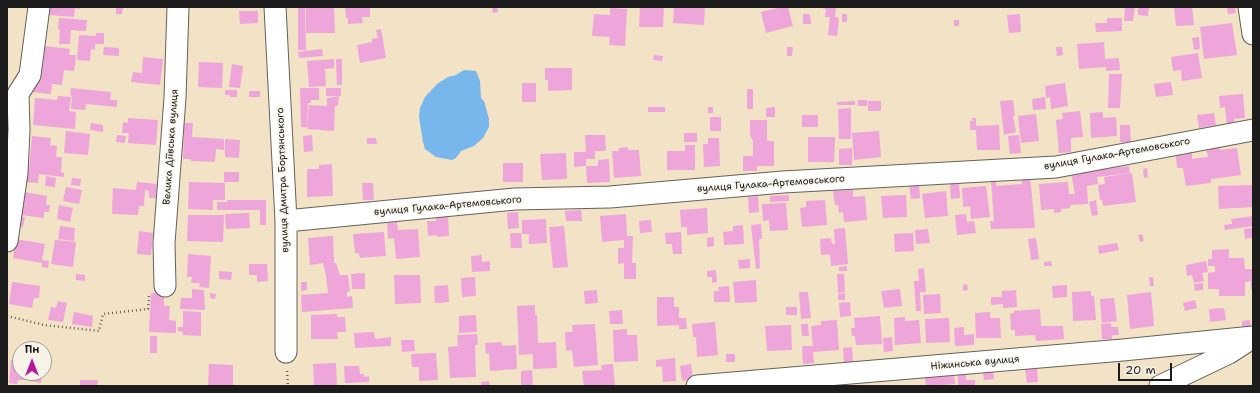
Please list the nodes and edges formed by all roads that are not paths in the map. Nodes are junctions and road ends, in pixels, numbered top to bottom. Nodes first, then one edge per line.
1 (39, 7) edge
2 (178, 7) edge
3 (275, 7) edge
4 (1250, 7) edge
5 (1253, 34) edge
6 (12, 94) edge
7 (1253, 130) edge
8 (286, 221) junction
9 (7, 241) edge
10 (165, 286) road end
11 (1253, 337) edge
12 (286, 352) dead end
13 (697, 386) edge
14 (1160, 386) edge

1 - 6 street
2 - 10 street, Велика Діївська вулиця
3 - 8 street, вулиця Дмитра Бортянського
4 - 5 street
6 - 9 street
7 - 8 street, вулиця Гулака-Артемовського
8 - 12 street, вулиця Дмитра Бортянського
11 - 13 street, Ніжинська вулиця
11 - 14 street

